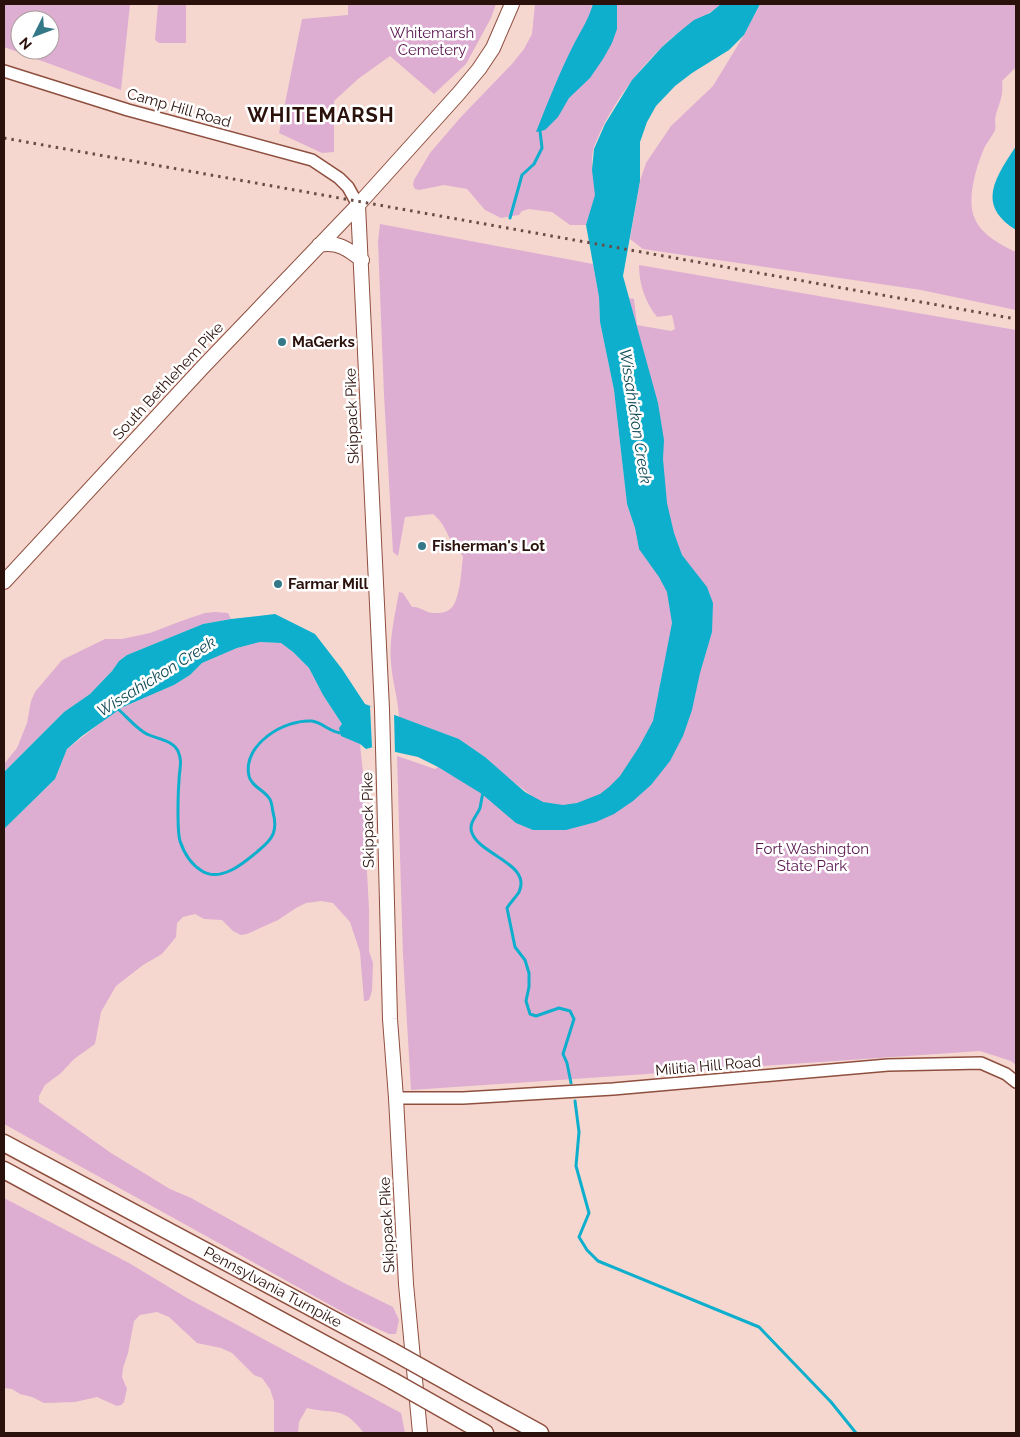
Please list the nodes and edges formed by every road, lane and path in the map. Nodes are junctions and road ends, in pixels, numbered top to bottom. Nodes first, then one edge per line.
1 (512, 4) edge
2 (4, 71) edge
3 (358, 205) junction
4 (319, 244) junction
5 (362, 260) junction
6 (4, 582) edge
7 (1016, 1082) edge
8 (396, 1098) junction
9 (4, 1143) edge
10 (4, 1170) edge
11 (420, 1433) edge
12 (485, 1433) edge
13 (540, 1433) edge

1 - 3 main road, South Bethlehem Pike
2 - 3 street, Camp Hill Road
3 - 4 main road, South Bethlehem Pike
3 - 5 main road, Skippack Pike
4 - 5 main road
4 - 6 main road, South Bethlehem Pike
5 - 8 main road, Skippack Pike
7 - 8 street, Militia Hill Road
8 - 11 main road, Skippack Pike
9 - 13 highway, Pennsylvania Turnpike, bridge
10 - 12 highway, Pennsylvania Turnpike, bridge

